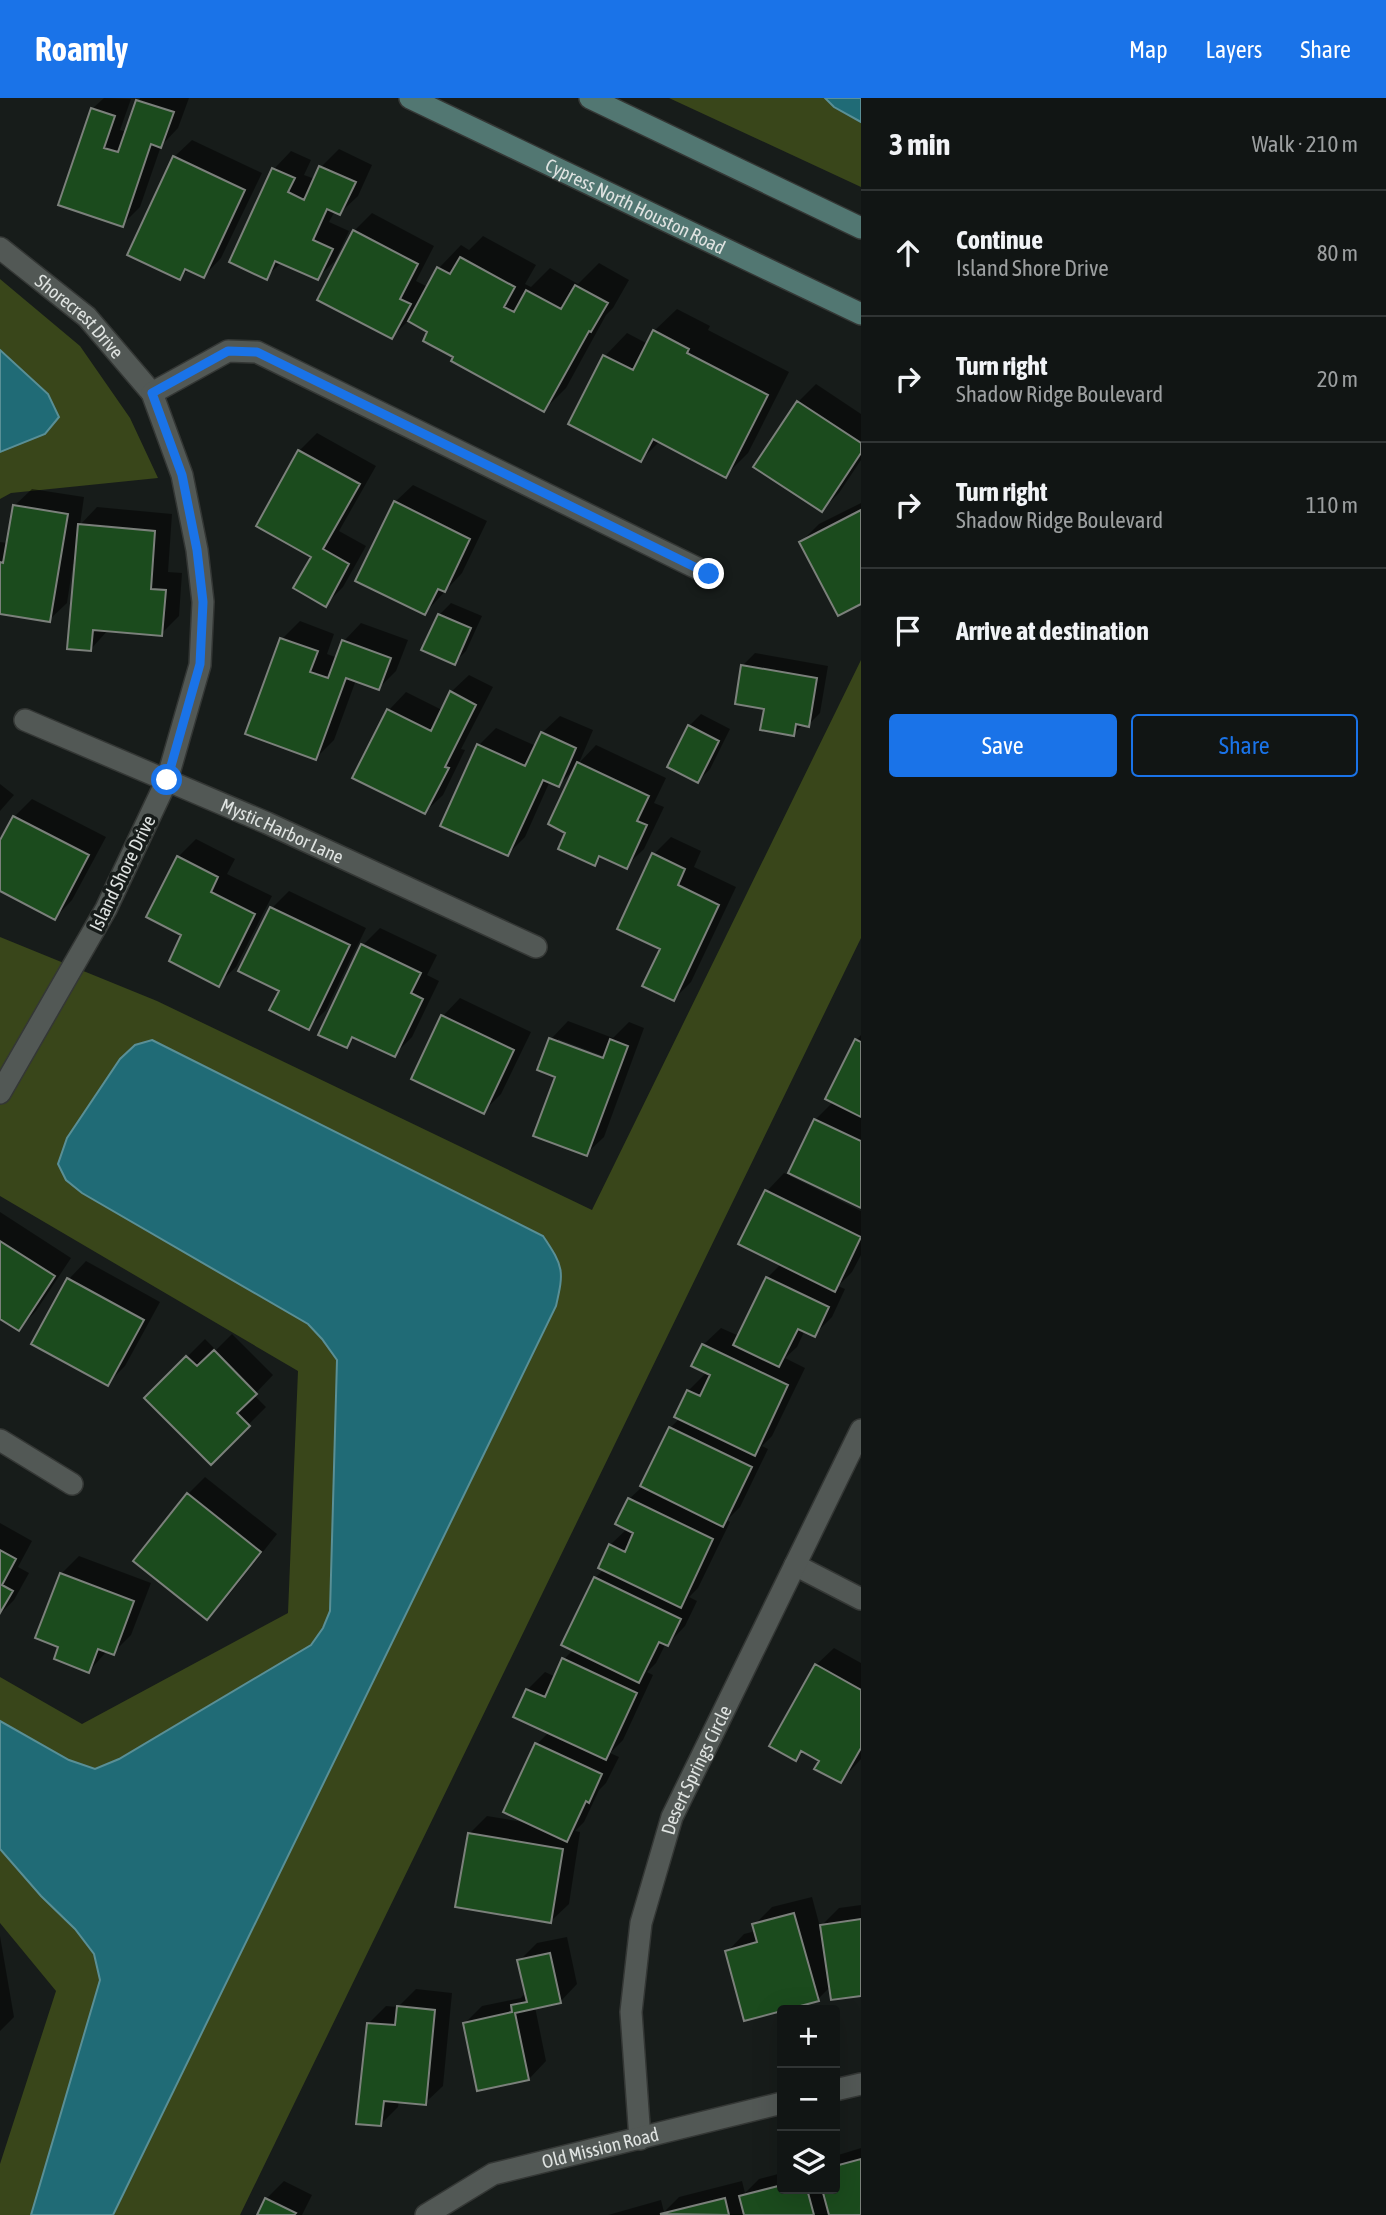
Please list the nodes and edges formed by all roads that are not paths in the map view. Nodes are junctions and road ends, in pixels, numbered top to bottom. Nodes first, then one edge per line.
1 (410, 98) edge
2 (590, 98) edge
3 (861, 228) edge
4 (0, 248) edge
5 (861, 314) edge
6 (152, 393) junction
7 (709, 574) dead end
8 (25, 720) dead end
9 (167, 780) junction
10 (536, 947) dead end
11 (0, 1093) edge
12 (861, 1430) edge
13 (0, 1440) edge
14 (72, 1484) dead end
15 (795, 1565) junction
16 (861, 1599) edge
17 (861, 2084) edge
18 (840, 2089) edge
19 (777, 2104) edge
20 (640, 2139) junction
21 (426, 2215) edge

1 - 5 main road, Cypress North Houston Road
2 - 3 main road
4 - 6 street, Shorecrest Drive
6 - 7 street
6 - 9 street, Island Shore Drive
8 - 9 street, Mystic Harbor Lane
9 - 10 street, Mystic Harbor Lane
9 - 11 street, Island Shore Drive
12 - 15 street, Desert Springs Circle
13 - 14 street
15 - 16 street
15 - 20 street, Desert Springs Circle
17 - 18 street
19 - 20 street, Old Mission Road
20 - 21 street, Old Mission Road

